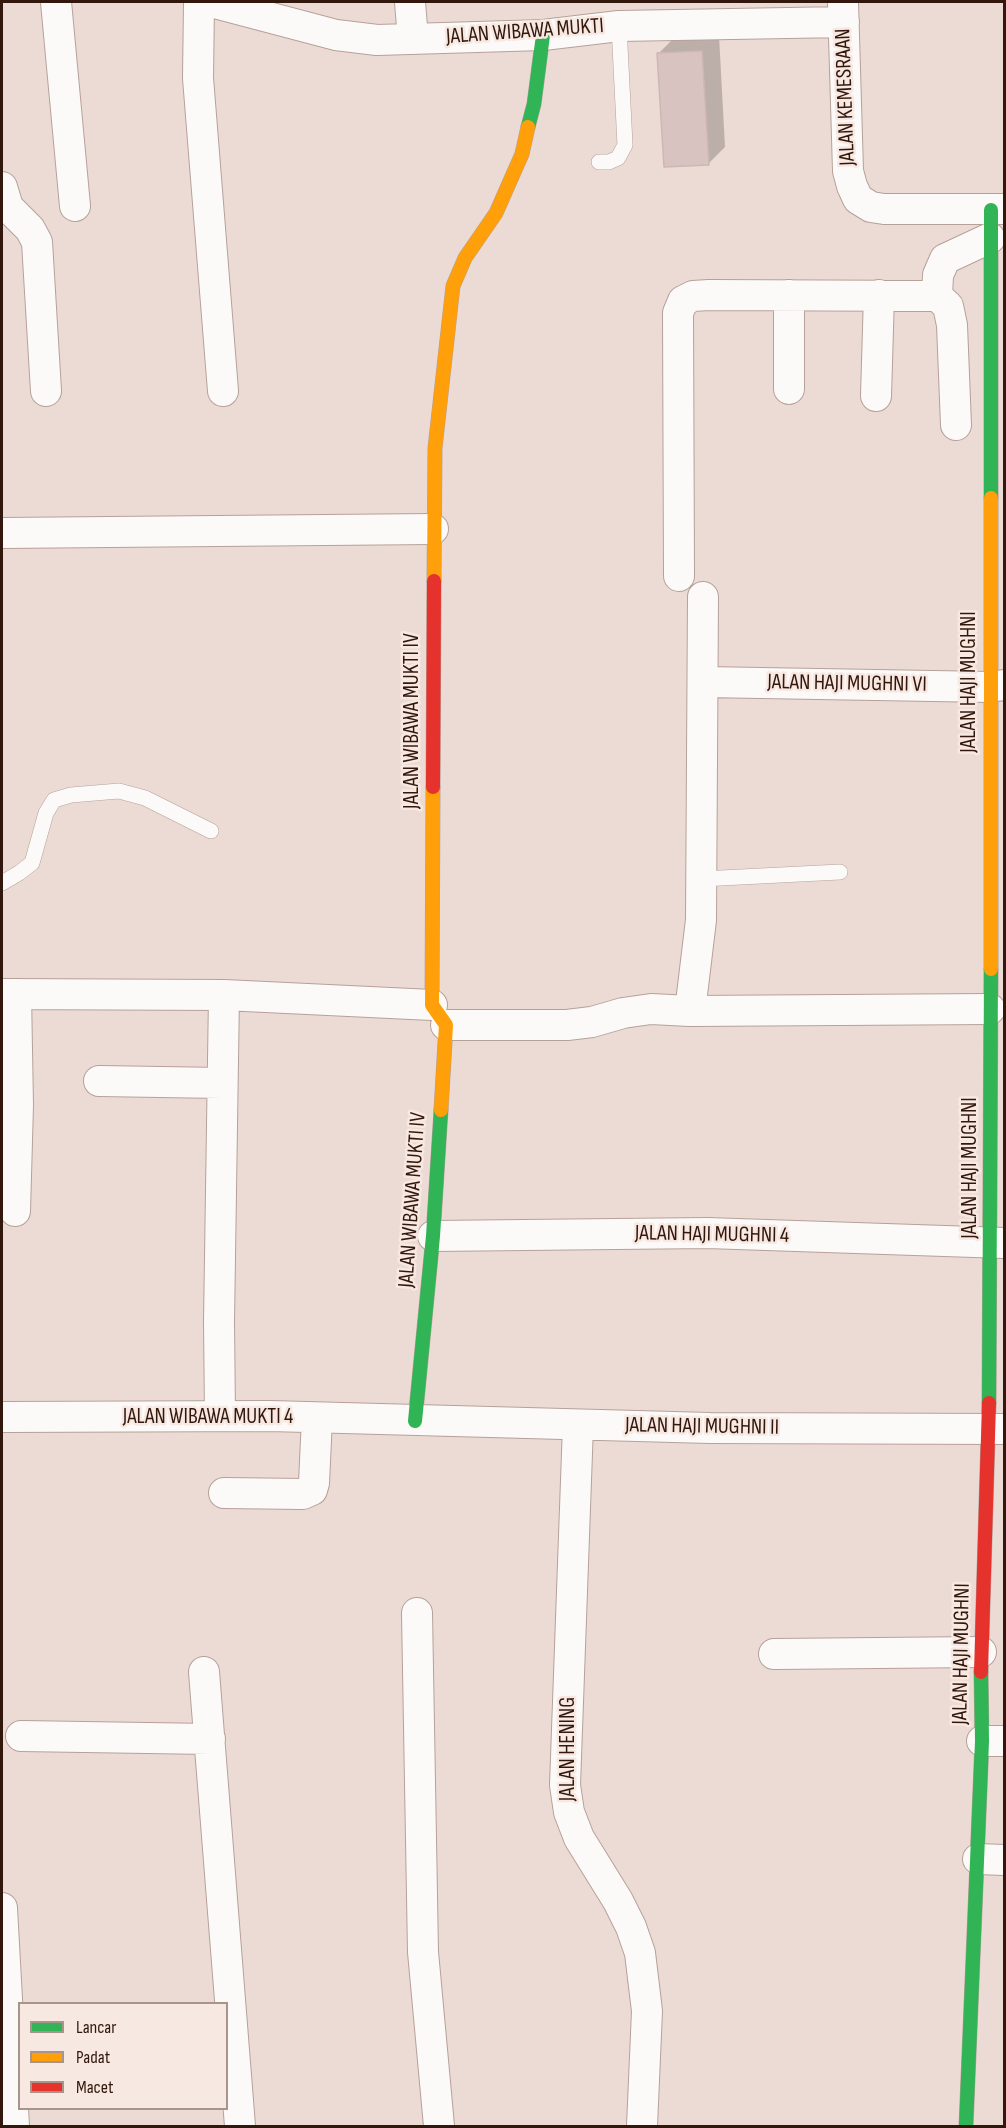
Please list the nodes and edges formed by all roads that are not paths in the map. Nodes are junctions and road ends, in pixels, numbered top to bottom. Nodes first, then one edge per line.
1 (56, 2) edge
2 (199, 2) edge
3 (211, 2) edge
4 (410, 2) edge
5 (843, 12) edge
6 (609, 18) edge
7 (543, 35) junction
8 (413, 39) junction
9 (599, 162) dead end
10 (2, 187) edge
11 (75, 206) dead end
12 (995, 219) edge
13 (789, 295) junction
14 (879, 296) junction
15 (937, 296) junction
16 (789, 390) dead end
17 (46, 391) dead end
18 (223, 391) dead end
19 (876, 396) dead end
20 (956, 424) dead end
21 (434, 529) junction
22 (2, 533) edge
23 (680, 576) dead end
24 (703, 597) dead end
25 (704, 682) junction
26 (997, 686) edge
27 (211, 831) dead end
28 (840, 872) dead end
29 (701, 879) junction
30 (2, 883) edge
31 (9, 994) edge
32 (224, 995) junction
33 (990, 1010) junction
34 (690, 1011) junction
35 (439, 1015) junction
36 (99, 1082) dead end
37 (222, 1083) junction
38 (15, 1211) dead end
39 (433, 1236) junction
40 (998, 1243) edge
41 (220, 1416) junction
42 (2, 1417) edge
43 (317, 1418) junction
44 (415, 1421) junction
45 (578, 1425) junction
46 (997, 1429) edge
47 (224, 1493) dead end
48 (417, 1613) dead end
49 (981, 1652) junction
50 (774, 1654) dead end
51 (204, 1672) dead end
52 (21, 1736) dead end
53 (210, 1739) junction
54 (993, 1741) edge
55 (991, 1860) edge
56 (2, 1908) edge
57 (14, 2127) edge
58 (240, 2127) edge
59 (439, 2127) edge
60 (642, 2127) edge
61 (966, 2127) edge

1 - 11 street
2 - 18 street
3 - 8 street, JALAN WIBAWA MUKTI
4 - 8 street
5 - 6 street, JALAN WIBAWA MUKTI
5 - 12 street, JALAN KEMESRAAN
6 - 7 street, JALAN WIBAWA MUKTI
6 - 9 lane
7 - 8 street, JALAN WIBAWA MUKTI
7 - 21 street, JALAN WIBAWA MUKTI IV
10 - 17 street
12 - 15 street
12 - 26 street, JALAN HAJI MUGHNI
13 - 14 street
13 - 16 street
13 - 23 street
14 - 15 street
14 - 19 street
15 - 20 street
21 - 22 street
21 - 35 street, JALAN WIBAWA MUKTI IV
24 - 25 street
25 - 26 street, JALAN HAJI MUGHNI VI
25 - 29 street
26 - 33 street, JALAN HAJI MUGHNI
27 - 30 lane
28 - 29 lane
29 - 34 street
31 - 32 street
31 - 38 street
32 - 35 street
32 - 37 street
33 - 34 street
33 - 40 street, JALAN HAJI MUGHNI
34 - 35 street
35 - 39 street, JALAN WIBAWA MUKTI IV
36 - 37 street
37 - 41 street
39 - 40 street, JALAN HAJI MUGHNI 4
39 - 44 street, JALAN WIBAWA MUKTI IV
40 - 46 street, JALAN HAJI MUGHNI
41 - 42 street, JALAN WIBAWA MUKTI 4
41 - 43 street, JALAN WIBAWA MUKTI 4
43 - 44 street, JALAN WIBAWA MUKTI 4
43 - 47 street
44 - 45 street, JALAN HAJI MUGHNI II
45 - 46 street, JALAN HAJI MUGHNI II
45 - 60 street, JALAN HENING
46 - 49 street, JALAN HAJI MUGHNI
48 - 59 street
49 - 50 street
49 - 54 street, JALAN HAJI MUGHNI
51 - 53 street
52 - 53 street
53 - 58 street
54 - 55 street, JALAN HAJI MUGHNI
55 - 61 street, JALAN HAJI MUGHNI
56 - 57 street

